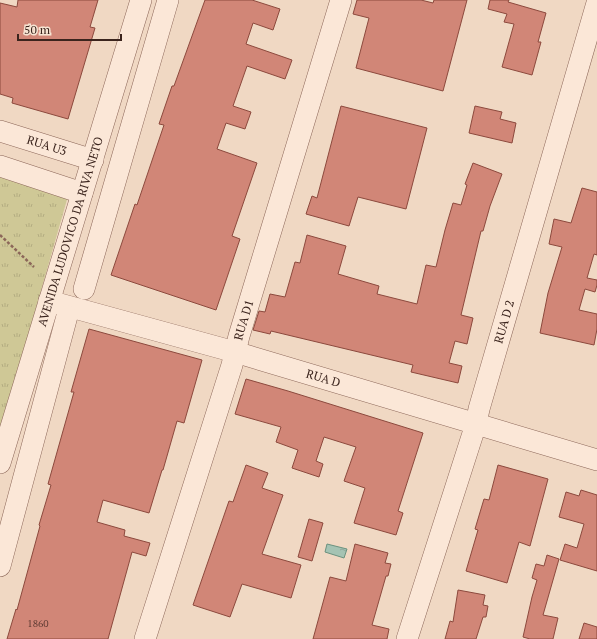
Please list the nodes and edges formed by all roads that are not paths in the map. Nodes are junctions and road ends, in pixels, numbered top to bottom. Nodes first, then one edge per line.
1 (141, 0) edge
2 (168, 0) edge
3 (341, 0) edge
4 (597, 3) edge
5 (0, 131) edge
6 (93, 160) junction
7 (0, 166) edge
8 (82, 193) junction
9 (84, 289) dead end
10 (49, 301) junction
11 (67, 316) dead end
12 (235, 352) junction
13 (476, 424) junction
14 (597, 460) edge
15 (0, 463) edge
16 (0, 566) edge
17 (145, 639) edge
18 (407, 639) edge

1 - 6 street, AVENIDA LUDOVICO DA RIVA NETO
2 - 9 street
3 - 12 street, RUA D1
4 - 13 street, RUA D 2
5 - 6 street, RUA U3
6 - 8 street, AVENIDA LUDOVICO DA RIVA NETO
7 - 8 street
8 - 10 street, AVENIDA LUDOVICO DA RIVA NETO
10 - 12 street, RUA D
10 - 15 street, AVENIDA LUDOVICO DA RIVA NETO
11 - 16 street
12 - 13 street, RUA D
12 - 17 street, RUA D1
13 - 14 street, RUA D
13 - 18 street, RUA D 2

